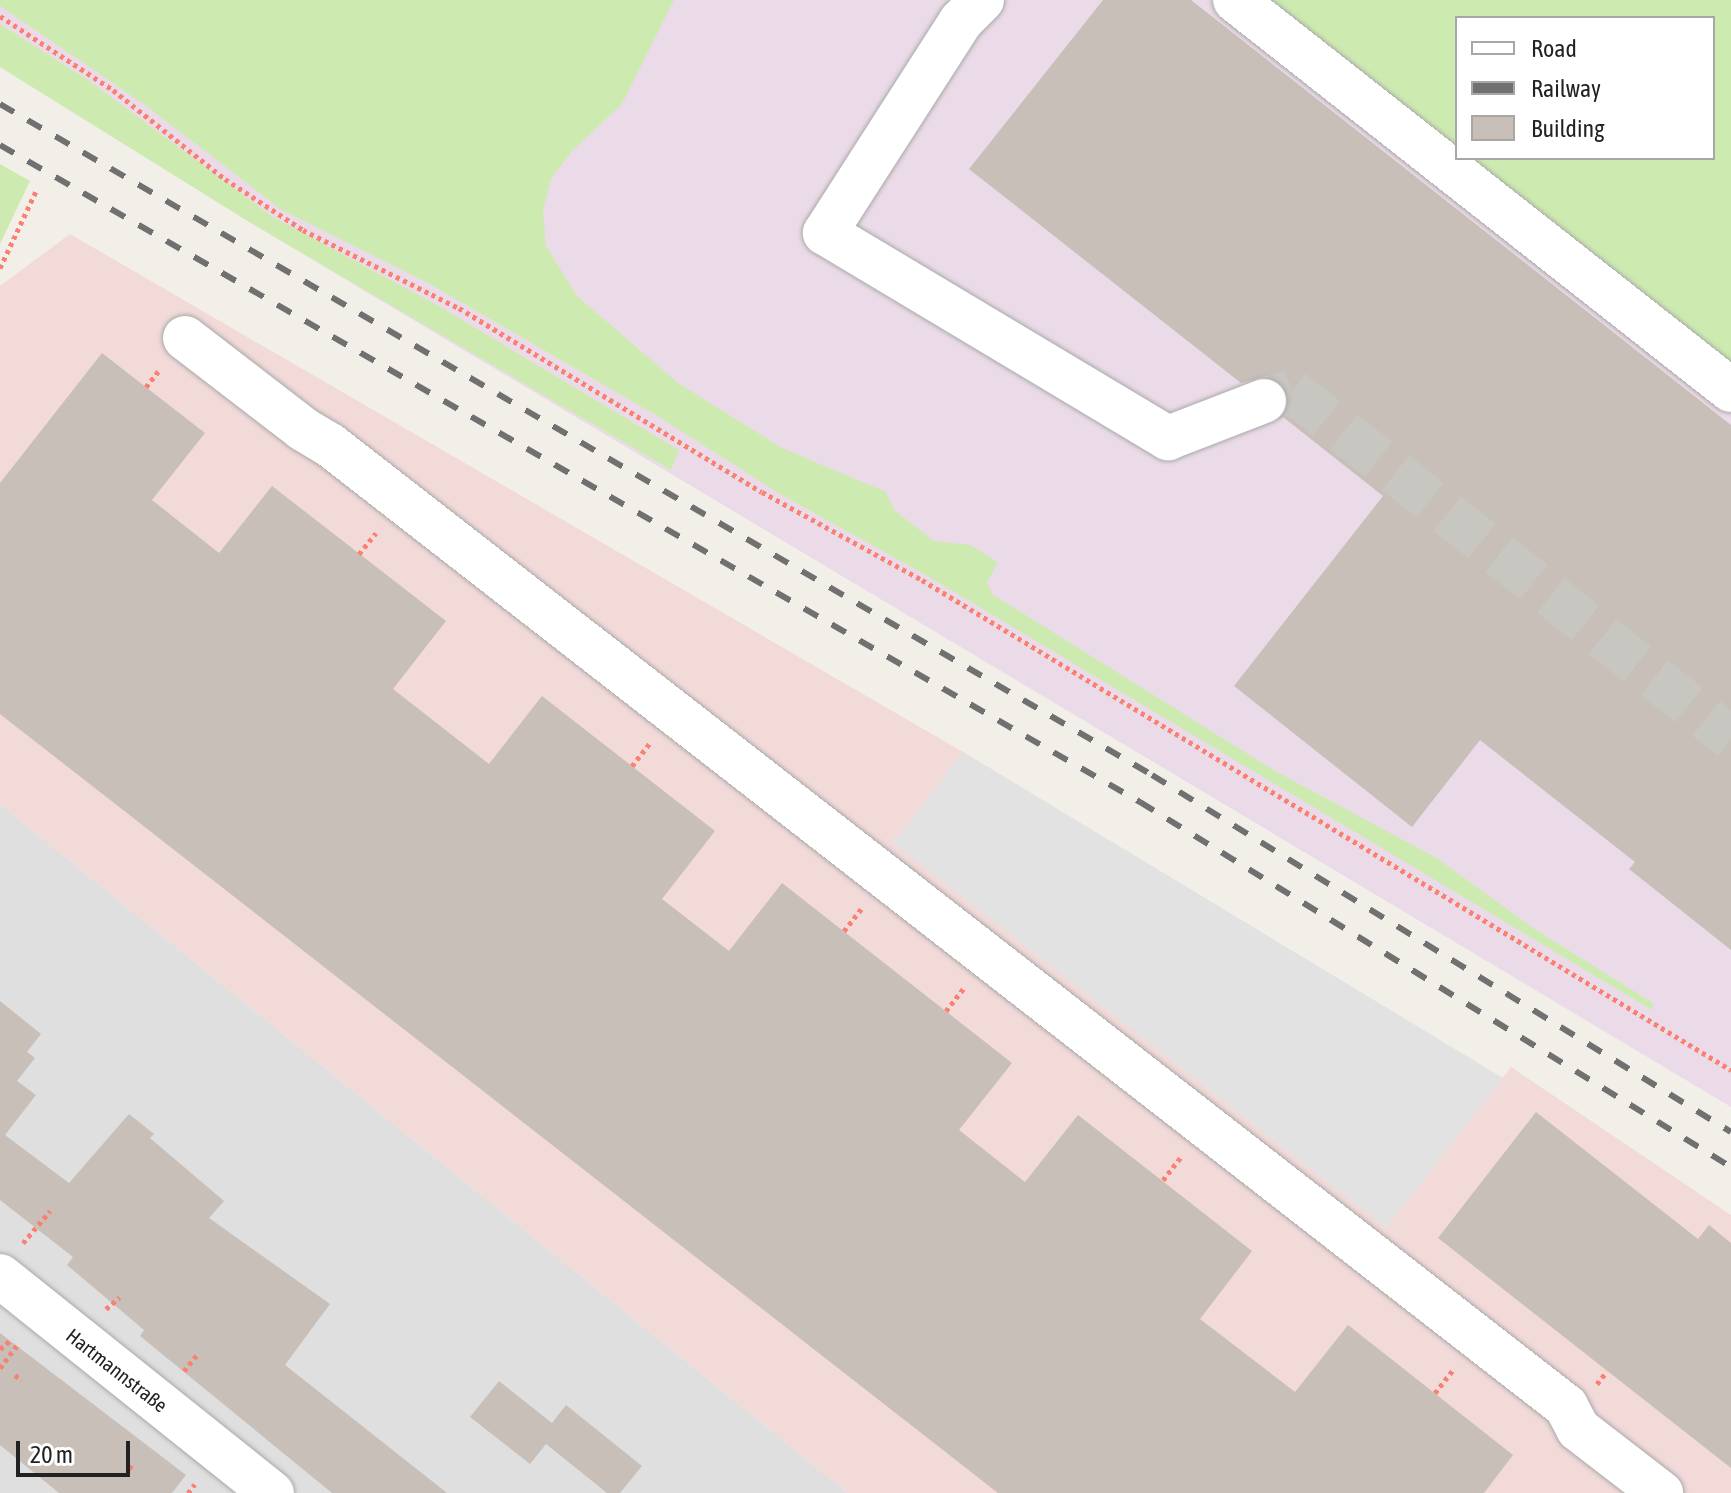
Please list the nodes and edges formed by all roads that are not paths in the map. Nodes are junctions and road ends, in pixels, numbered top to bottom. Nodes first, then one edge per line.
1 (982, 0) edge
2 (1235, 0) edge
3 (185, 338) dead end
4 (1731, 390) edge
5 (1264, 401) tunnel mouth
6 (8, 1264) edge
7 (272, 1493) edge
8 (1661, 1493) edge

1 - 5 street
2 - 4 street
3 - 8 street
6 - 7 street, Hartmannstraße

